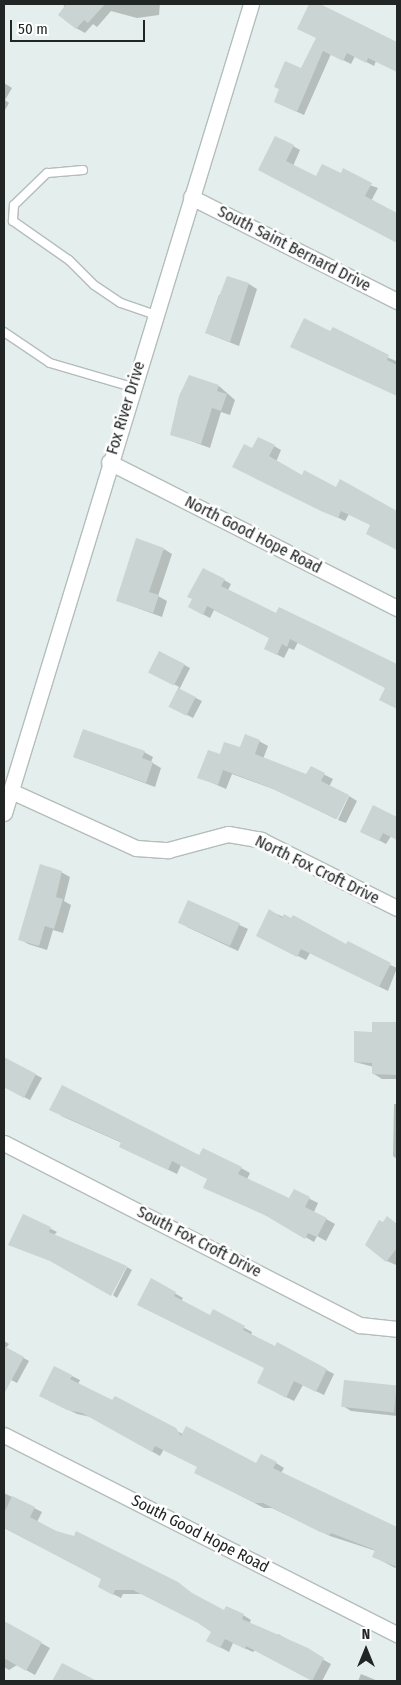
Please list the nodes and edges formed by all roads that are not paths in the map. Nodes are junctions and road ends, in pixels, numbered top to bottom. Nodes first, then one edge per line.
1 (251, 4) edge
2 (83, 170) dead end
3 (191, 197) junction
4 (397, 301) edge
5 (155, 315) junction
6 (4, 332) edge
7 (132, 387) junction
8 (109, 462) junction
9 (397, 608) edge
10 (11, 791) junction
11 (4, 813) edge
12 (397, 908) edge
13 (4, 1143) edge
14 (397, 1329) edge
15 (4, 1435) edge
16 (397, 1634) edge

1 - 3 street, Fox River Drive
2 - 5 lane
3 - 4 street, South Saint Bernard Drive
3 - 5 street, Fox River Drive
5 - 7 street, Fox River Drive
6 - 7 lane
7 - 8 street, Fox River Drive
8 - 9 street, North Good Hope Road
8 - 10 street, Fox River Drive
10 - 11 street, Fox River Drive
10 - 12 street, North Fox Croft Drive
13 - 14 street, South Fox Croft Drive
15 - 16 street, South Good Hope Road

